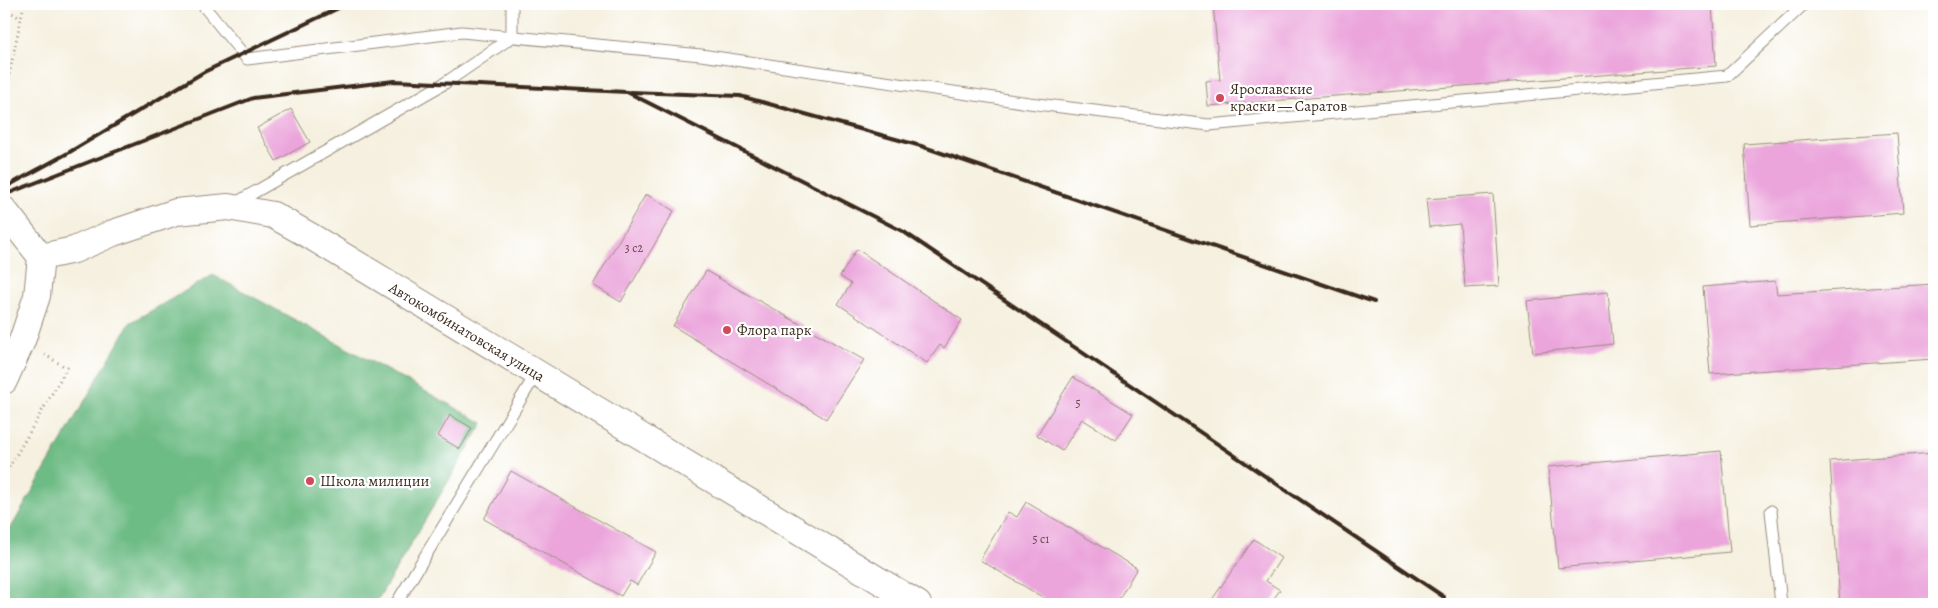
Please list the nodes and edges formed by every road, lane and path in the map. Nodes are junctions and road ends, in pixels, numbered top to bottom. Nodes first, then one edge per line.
1 (24, 4) edge
2 (202, 4) edge
3 (512, 4) edge
4 (1804, 4) edge
5 (4, 8) edge
6 (20, 18) junction
7 (512, 37) junction
8 (4, 99) edge
9 (228, 207) junction
10 (4, 210) edge
11 (42, 257) junction
12 (22, 341) junction
13 (536, 374) junction
14 (4, 381) edge
15 (4, 476) edge
16 (1771, 511) dead end
17 (396, 604) edge
18 (918, 604) edge
19 (1781, 604) edge

1 - 6 path
2 - 7 lane
3 - 7 lane
4 - 7 lane
5 - 6 path
6 - 8 path
7 - 9 lane
9 - 11 street, Автокомбинатовская улица
9 - 13 street, Автокомбинатовская улица
10 - 11 street
11 - 12 street
12 - 14 street
12 - 15 path
13 - 17 lane
13 - 18 street, Автокомбинатовская улица
16 - 19 lane

